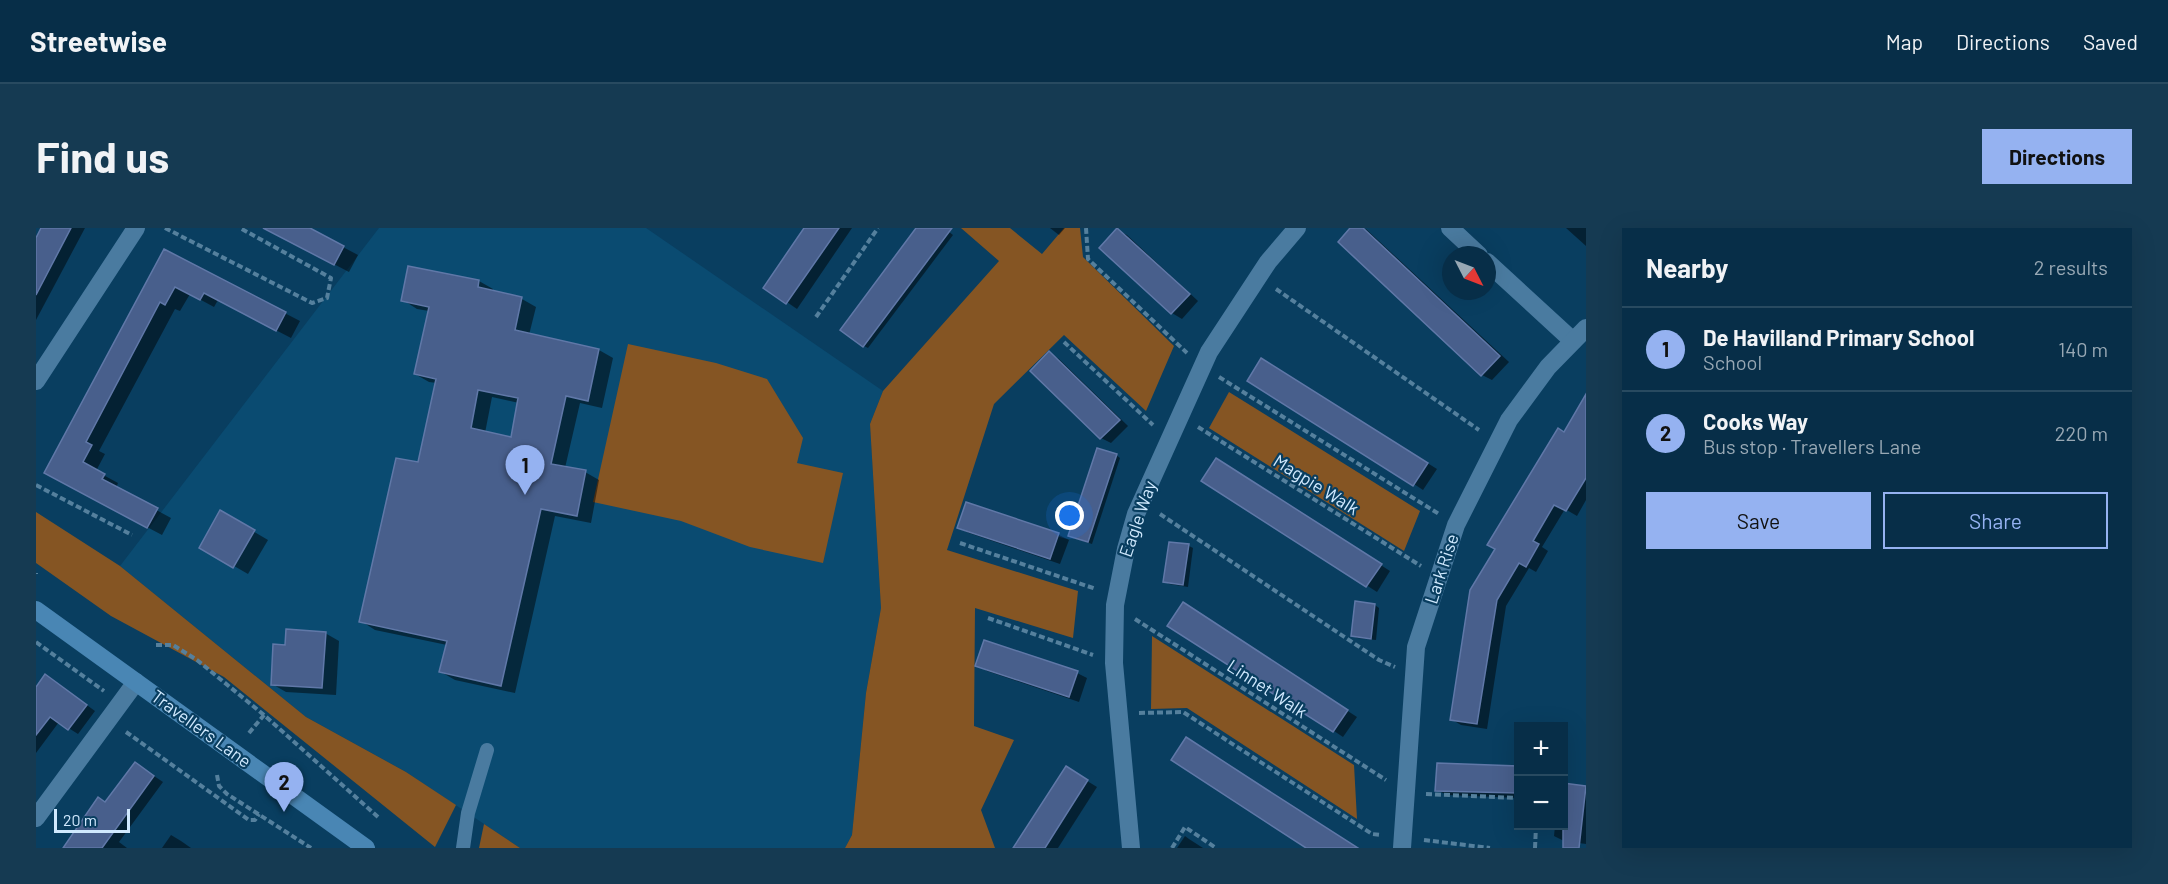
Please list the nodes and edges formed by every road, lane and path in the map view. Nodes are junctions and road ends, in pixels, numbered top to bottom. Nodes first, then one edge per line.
1 (136, 228) edge
2 (165, 228) edge
3 (240, 228) edge
4 (878, 228) edge
5 (1086, 228) edge
6 (1297, 228) edge
7 (1450, 228) edge
8 (1469, 246) edge
9 (1496, 269) edge
10 (1258, 276) junction
11 (816, 316) dead end
12 (1579, 335) edge
13 (1064, 342) dead end
14 (1202, 367) junction
15 (36, 381) edge
16 (1179, 416) junction
17 (1169, 440) junction
18 (1497, 443) junction
19 (36, 485) edge
20 (1142, 501) junction
21 (1456, 525) junction
22 (132, 535) dead end
23 (960, 543) dead end
24 (1439, 578) junction
25 (1115, 601) junction
26 (36, 610) edge
27 (988, 618) dead end
28 (156, 645) dead end
29 (1114, 663) junction
30 (1414, 677) junction
31 (136, 682) junction
32 (1118, 714) junction
33 (264, 715) junction
34 (122, 728) dead end
35 (249, 733) dead end
36 (487, 750) dead end
37 (217, 775) dead end
38 (1406, 793) junction
39 (43, 794) edge
40 (1514, 798) edge
41 (259, 814) junction
42 (36, 818) edge
43 (380, 818) dead end
44 (1536, 830) edge
45 (1403, 843) edge
46 (311, 848) edge
47 (366, 848) edge
48 (463, 848) edge
49 (1131, 848) edge
50 (1172, 848) edge
51 (1216, 848) edge
52 (1490, 848) edge
53 (1535, 848) edge

1 - 15 street
2 - 3 path
4 - 11 path
5 - 14 path
6 - 10 street, Eagle Way
7 - 8 street
9 - 12 street
10 - 14 street, Eagle Way
10 - 18 path
12 - 18 street, Lark Rise
13 - 17 path
14 - 16 street, Eagle Way
14 - 21 path
16 - 17 street, Eagle Way
16 - 24 path, Magpie Walk
17 - 20 street, Eagle Way
18 - 21 street, Lark Rise
19 - 22 path
20 - 25 street, Eagle Way
20 - 30 path
21 - 24 street, Lark Rise
23 - 25 path, Linnet Walk
24 - 30 street, Lark Rise
25 - 29 street, Eagle Way
25 - 38 path, Linnet Walk
26 - 31 street, Travellers Lane
27 - 29 path
28 - 33 path
29 - 32 street, Eagle Way
30 - 38 street, Lark Rise
31 - 39 street
31 - 47 street, Travellers Lane
32 - 45 path
32 - 49 street, Eagle Way
33 - 35 path
33 - 43 path
34 - 41 path
36 - 48 lane
37 - 41 path
38 - 40 path
38 - 45 street, Lark Rise
39 - 42 street
41 - 46 path
44 - 53 path
45 - 52 path
50 - 51 path

